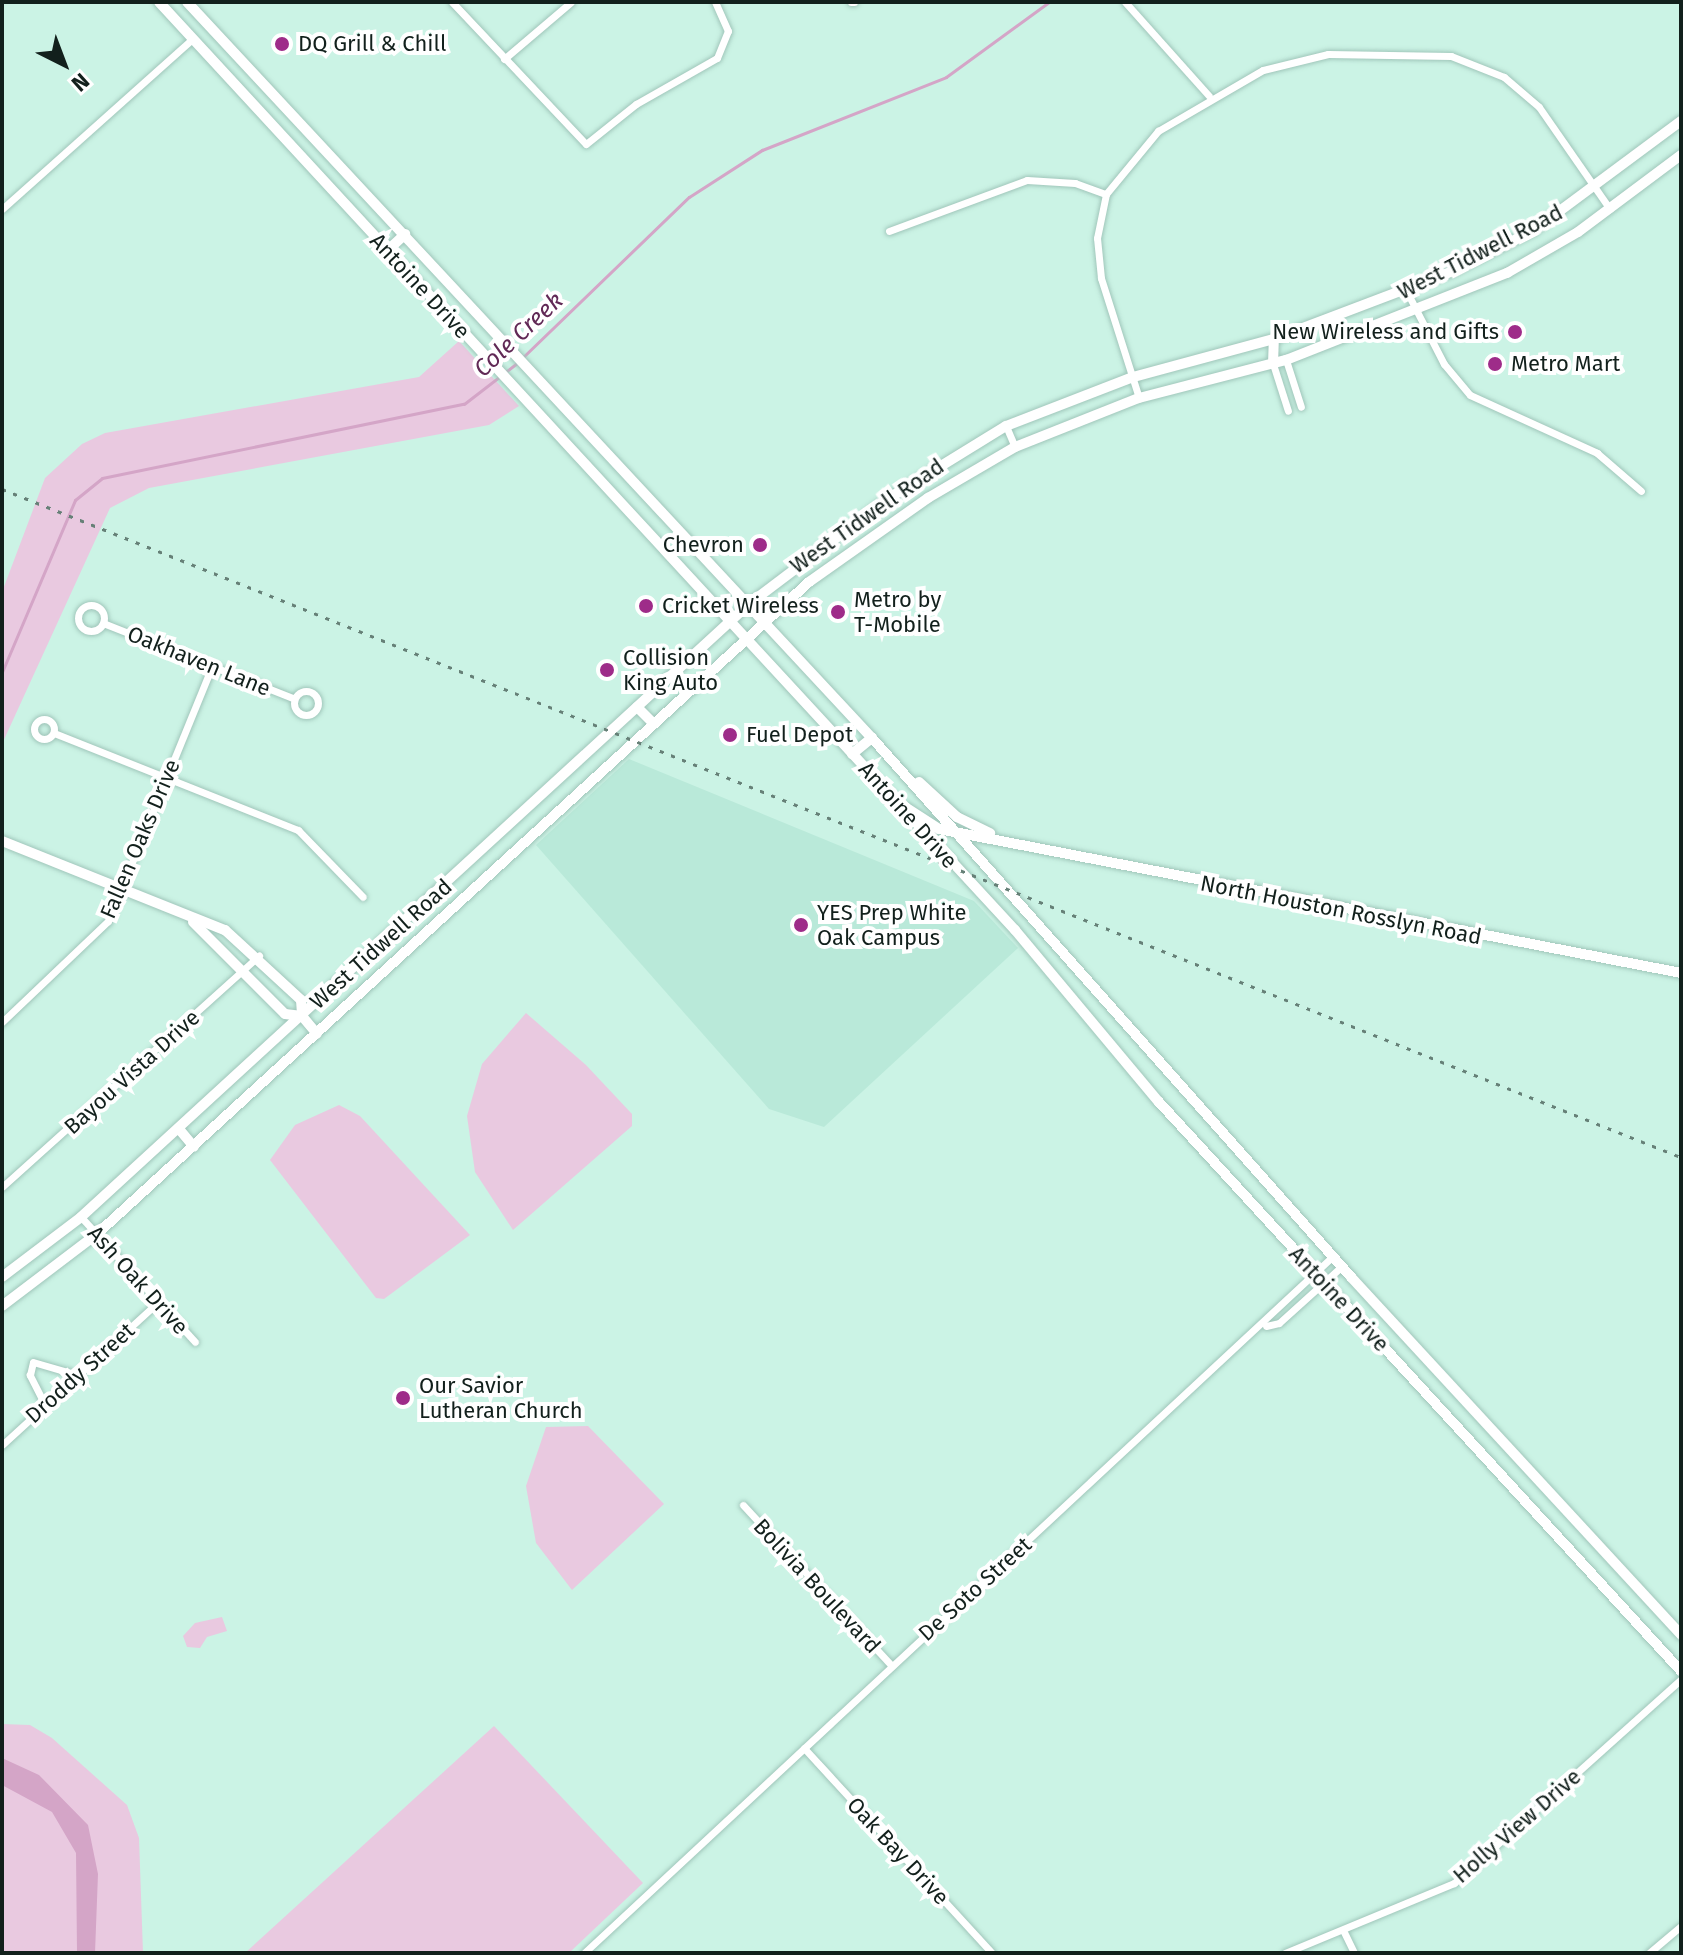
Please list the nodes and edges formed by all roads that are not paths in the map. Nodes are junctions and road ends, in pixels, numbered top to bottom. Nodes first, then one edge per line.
1 (159, 2) edge
2 (187, 2) edge
3 (452, 2) edge
4 (571, 2) edge
5 (715, 2) edge
6 (1125, 2) edge
7 (208, 25) junction
8 (193, 38) junction
9 (504, 59) junction
10 (1209, 96) junction
11 (1681, 121) edge
12 (316, 141) junction
13 (1681, 155) edge
14 (299, 156) junction
15 (1597, 188) junction
16 (1106, 194) junction
17 (2, 209) edge
18 (1610, 209) junction
19 (889, 231) dead end
20 (405, 234) junction
21 (387, 251) junction
22 (1407, 292) junction
23 (1416, 313) junction
24 (1274, 339) junction
25 (1286, 360) junction
26 (1273, 364) junction
27 (1133, 377) junction
28 (1139, 398) junction
29 (1301, 407) dead end
30 (1288, 411) dead end
31 (1006, 426) junction
32 (1015, 447) junction
33 (1641, 491) dead end
34 (749, 604) junction
35 (731, 620) junction
36 (103, 623) dead end
37 (764, 623) junction
38 (747, 638) junction
39 (212, 666) junction
40 (295, 699) dead end
41 (637, 707) junction
42 (654, 724) junction
43 (54, 733) dead end
44 (872, 738) junction
45 (852, 754) junction
46 (896, 764) junction
47 (166, 776) junction
48 (890, 797) junction
49 (524, 813) junction
50 (539, 830) junction
51 (956, 831) junction
52 (998, 838) junction
53 (2, 841) edge
54 (984, 861) junction
55 (122, 890) junction
56 (363, 897) dead end
57 (423, 906) junction
58 (189, 918) junction
59 (439, 922) junction
60 (260, 956) junction
61 (244, 971) junction
62 (1681, 973) edge
63 (302, 1016) junction
64 (2, 1022) edge
65 (317, 1034) junction
66 (179, 1129) junction
67 (194, 1147) junction
68 (2, 1187) edge
69 (81, 1217) junction
70 (97, 1234) junction
71 (1332, 1257) junction
72 (1341, 1267) junction
73 (1314, 1274) junction
74 (2, 1277) edge
75 (1323, 1283) junction
76 (158, 1302) junction
77 (2, 1306) edge
78 (1266, 1326) junction
79 (195, 1342) dead end
80 (78, 1375) junction
81 (45, 1405) junction
82 (2, 1445) edge
83 (743, 1505) dead end
84 (1681, 1635) edge
85 (892, 1666) junction
86 (1681, 1671) edge
87 (1681, 1679) edge
88 (804, 1748) junction
89 (1681, 1926) edge
90 (1343, 1930) junction
91 (584, 1953) edge
92 (992, 1953) edge
93 (1285, 1953) edge
94 (1354, 1953) edge
95 (1649, 1953) edge

1 - 8 main road, Antoine Drive
2 - 7 main road, Antoine Drive
3 - 9 street
4 - 9 street
5 - 9 street
6 - 10 street
7 - 8 main road
7 - 12 main road, Antoine Drive
8 - 14 main road, Antoine Drive
8 - 17 street
10 - 15 street
10 - 16 street
11 - 15 main road, West Tidwell Road
12 - 14 main road
12 - 20 main road, Antoine Drive
13 - 18 main road, West Tidwell Road
14 - 21 main road, Antoine Drive
15 - 18 street
15 - 22 main road, West Tidwell Road
16 - 19 street
16 - 27 street
18 - 23 main road, West Tidwell Road
20 - 21 main road
20 - 34 main road, Antoine Drive
21 - 35 main road, Antoine Drive
22 - 23 street
22 - 24 main road, West Tidwell Road
23 - 25 main road, West Tidwell Road
23 - 33 street
24 - 25 main road
24 - 26 main road
24 - 27 main road, West Tidwell Road
25 - 26 main road, West Tidwell Road
25 - 29 street
26 - 28 main road, West Tidwell Road
26 - 30 street
27 - 28 street
27 - 31 main road, West Tidwell Road
28 - 32 main road, West Tidwell Road
31 - 32 street
31 - 34 main road, West Tidwell Road
32 - 37 main road, West Tidwell Road
34 - 35 main road, West Tidwell Road
34 - 37 main road, Antoine Drive
35 - 38 main road, Antoine Drive
35 - 41 main road, West Tidwell Road
36 - 39 street, Oakhaven Lane
37 - 38 main road, West Tidwell Road
37 - 44 main road, Antoine Drive
38 - 42 main road, West Tidwell Road
38 - 45 main road, Antoine Drive
39 - 40 street, Oakhaven Lane
39 - 47 street, Fallen Oaks Drive
41 - 42 main road
41 - 49 main road, West Tidwell Road
42 - 50 main road, West Tidwell Road
43 - 47 street
44 - 45 main road
44 - 46 main road, Antoine Drive
45 - 48 main road, Antoine Drive
46 - 51 main road, Antoine Drive
46 - 52 main road, North Houston Rosslyn Road
47 - 55 street, Fallen Oaks Drive
47 - 56 street
48 - 51 main road, North Houston Rosslyn Road
48 - 73 main road, Antoine Drive
49 - 50 main road
49 - 57 main road, West Tidwell Road
50 - 59 main road, West Tidwell Road
51 - 52 main road, North Houston Rosslyn Road
51 - 54 main road, Antoine Drive
52 - 54 main road
52 - 62 main road, North Houston Rosslyn Road
53 - 55 main road
54 - 71 main road, Antoine Drive
55 - 58 main road
55 - 64 street, Fallen Oaks Drive
57 - 59 main road
57 - 63 main road, West Tidwell Road
58 - 60 main road
58 - 61 main road
59 - 65 main road, West Tidwell Road
60 - 61 street, Bayou Vista Drive
60 - 63 main road
61 - 63 main road
61 - 68 street, Bayou Vista Drive
63 - 65 main road
63 - 66 main road, West Tidwell Road
65 - 67 main road, West Tidwell Road
66 - 67 main road
66 - 69 main road, West Tidwell Road
67 - 70 main road, West Tidwell Road
69 - 70 street, Ash Oak Drive
69 - 74 main road, West Tidwell Road
70 - 76 street, Ash Oak Drive
70 - 77 main road, West Tidwell Road
71 - 72 main road, Antoine Drive
71 - 73 street, De Soto Street
72 - 75 street, De Soto Street
72 - 84 main road, Antoine Drive
73 - 75 main road, Antoine Drive
73 - 78 street, De Soto Street
75 - 78 street, De Soto Street
75 - 86 main road, Antoine Drive
76 - 79 street, Ash Oak Drive
76 - 80 street, Droddy Street
78 - 85 street, De Soto Street
80 - 81 street, Droddy Street
80 - 81 street
81 - 82 street, Droddy Street
83 - 85 street, Bolivia Boulevard
85 - 88 street, De Soto Street
87 - 90 street, Holly View Drive
88 - 91 street, De Soto Street
88 - 92 street, Oak Bay Drive
89 - 95 street
90 - 93 street, Holly View Drive
90 - 94 street

